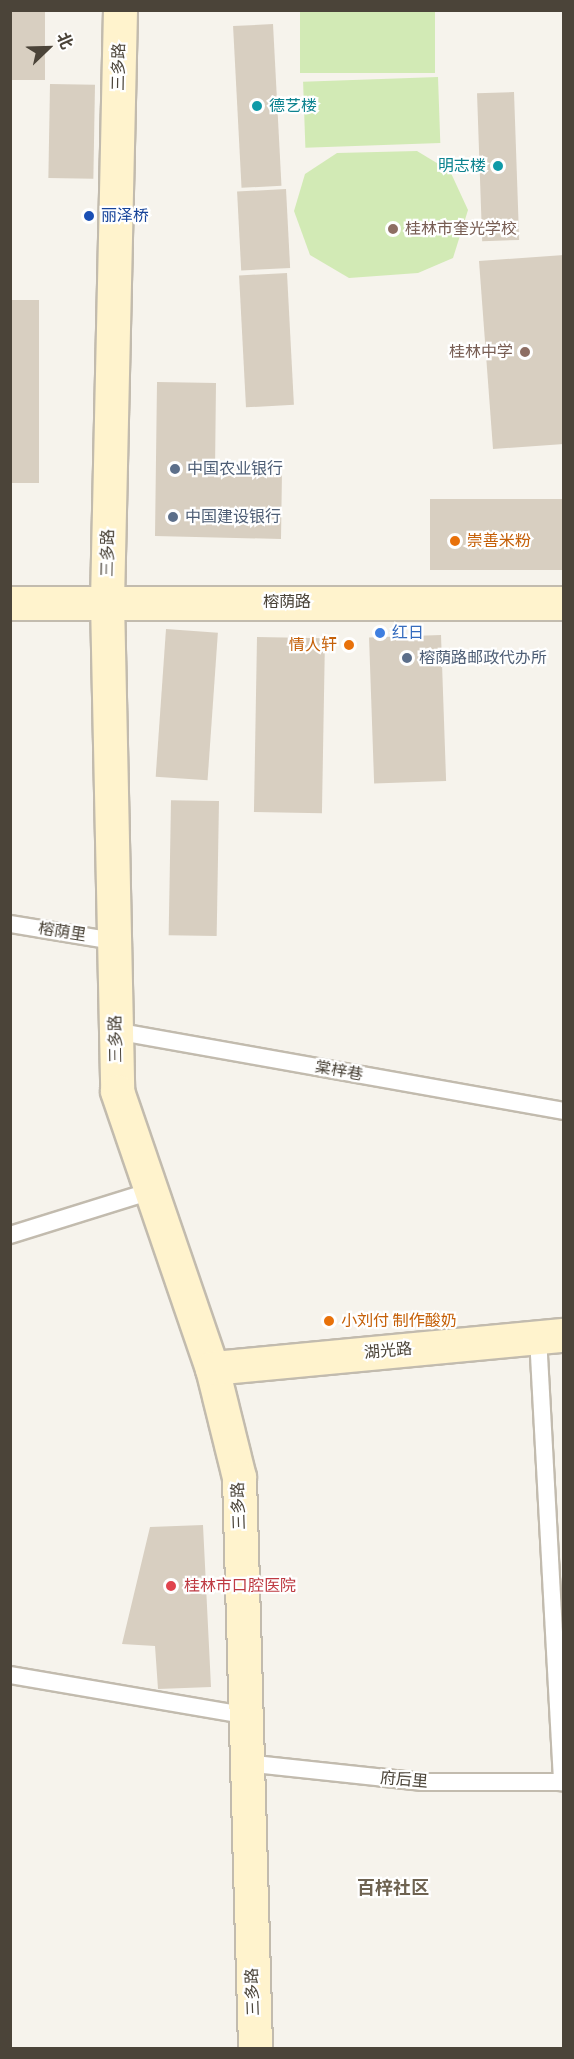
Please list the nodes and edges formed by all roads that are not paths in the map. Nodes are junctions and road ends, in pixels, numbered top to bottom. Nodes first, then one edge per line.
1 (120, 10) edge
2 (107, 601) junction
3 (10, 603) edge
4 (564, 603) edge
5 (10, 924) edge
6 (114, 941) junction
7 (115, 1031) junction
8 (564, 1111) edge
9 (151, 1191) junction
10 (10, 1235) edge
11 (551, 1336) edge
12 (212, 1368) junction
13 (10, 1675) edge
14 (244, 1715) junction
15 (245, 1763) junction
16 (563, 1782) edge
17 (255, 2049) edge

1 - 2 street, 三多路
2 - 3 street, 榕荫路
2 - 4 street, 榕荫路
2 - 6 street, 三多路
5 - 6 lane, 榕荫里
6 - 7 street, 三多路
7 - 8 lane, 棠梓巷
7 - 9 street, 三多路
9 - 10 lane
9 - 12 street, 三多路
11 - 12 street, 湖光路
11 - 16 lane
12 - 14 street, 三多路
13 - 14 lane
14 - 15 street, 三多路
15 - 16 lane, 府后里
15 - 17 street, 三多路

